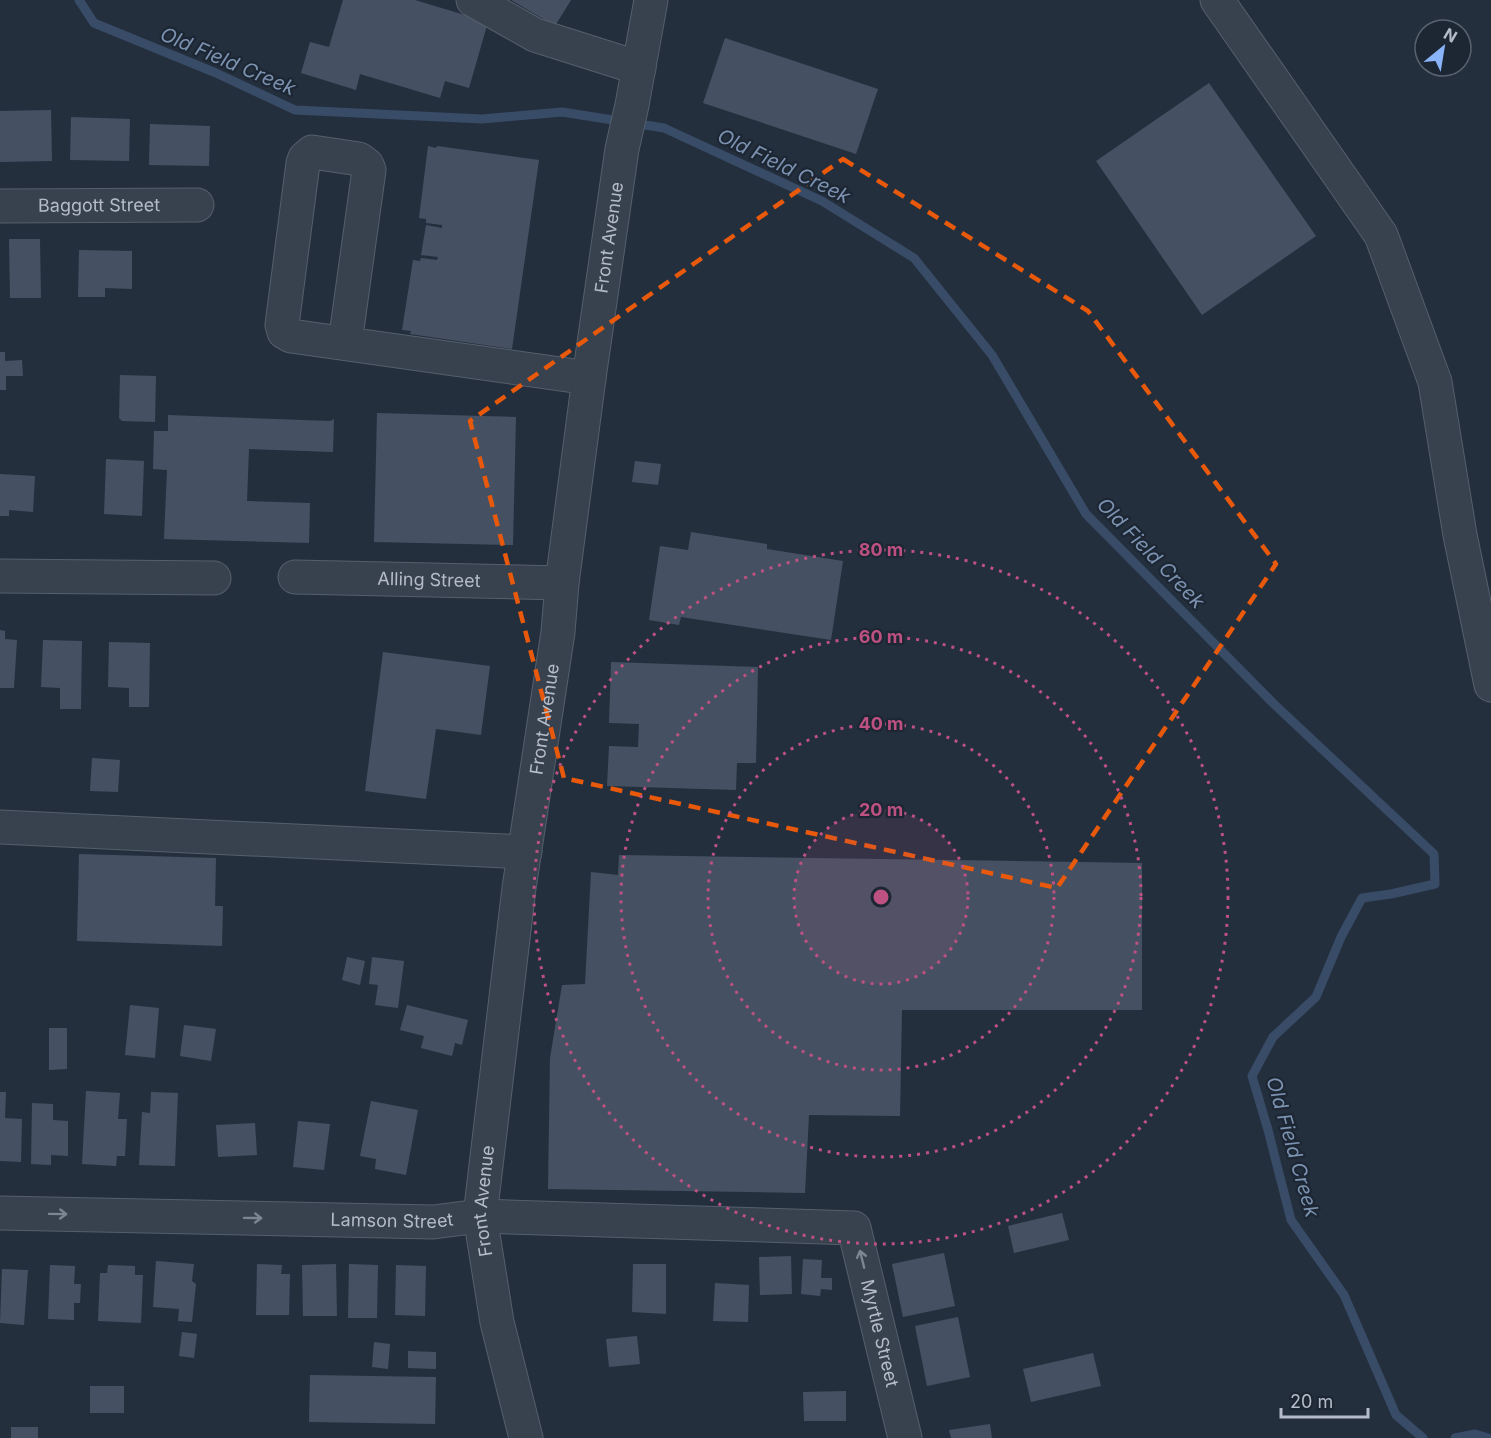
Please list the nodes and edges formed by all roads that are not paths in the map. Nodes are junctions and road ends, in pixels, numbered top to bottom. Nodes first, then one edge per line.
1 (472, 0) edge
2 (651, 0) edge
3 (1217, 0) edge
4 (639, 68) junction
5 (197, 205) dead end
6 (0, 206) edge
7 (345, 344) junction
8 (589, 378) junction
9 (0, 576) edge
10 (295, 577) dead end
11 (214, 578) dead end
12 (562, 583) junction
13 (1491, 685) edge
14 (0, 827) edge
15 (525, 852) junction
16 (0, 1213) edge
17 (480, 1216) junction
18 (854, 1228) joint
19 (526, 1438) edge
20 (905, 1438) edge

1 - 4 street
2 - 4 street, Front Avenue
3 - 13 street
4 - 8 street, Front Avenue
5 - 6 street, Baggott Street
7 - 7 street
7 - 8 street
8 - 12 street, Front Avenue
9 - 11 street
10 - 12 street, Alling Street
12 - 15 street, Front Avenue
14 - 15 street
15 - 17 street, Front Avenue
16 -> 17 street, Lamson Street
17 - 18 street, Lamson Street
17 - 19 street, Front Avenue
20 -> 18 street, Myrtle Street

